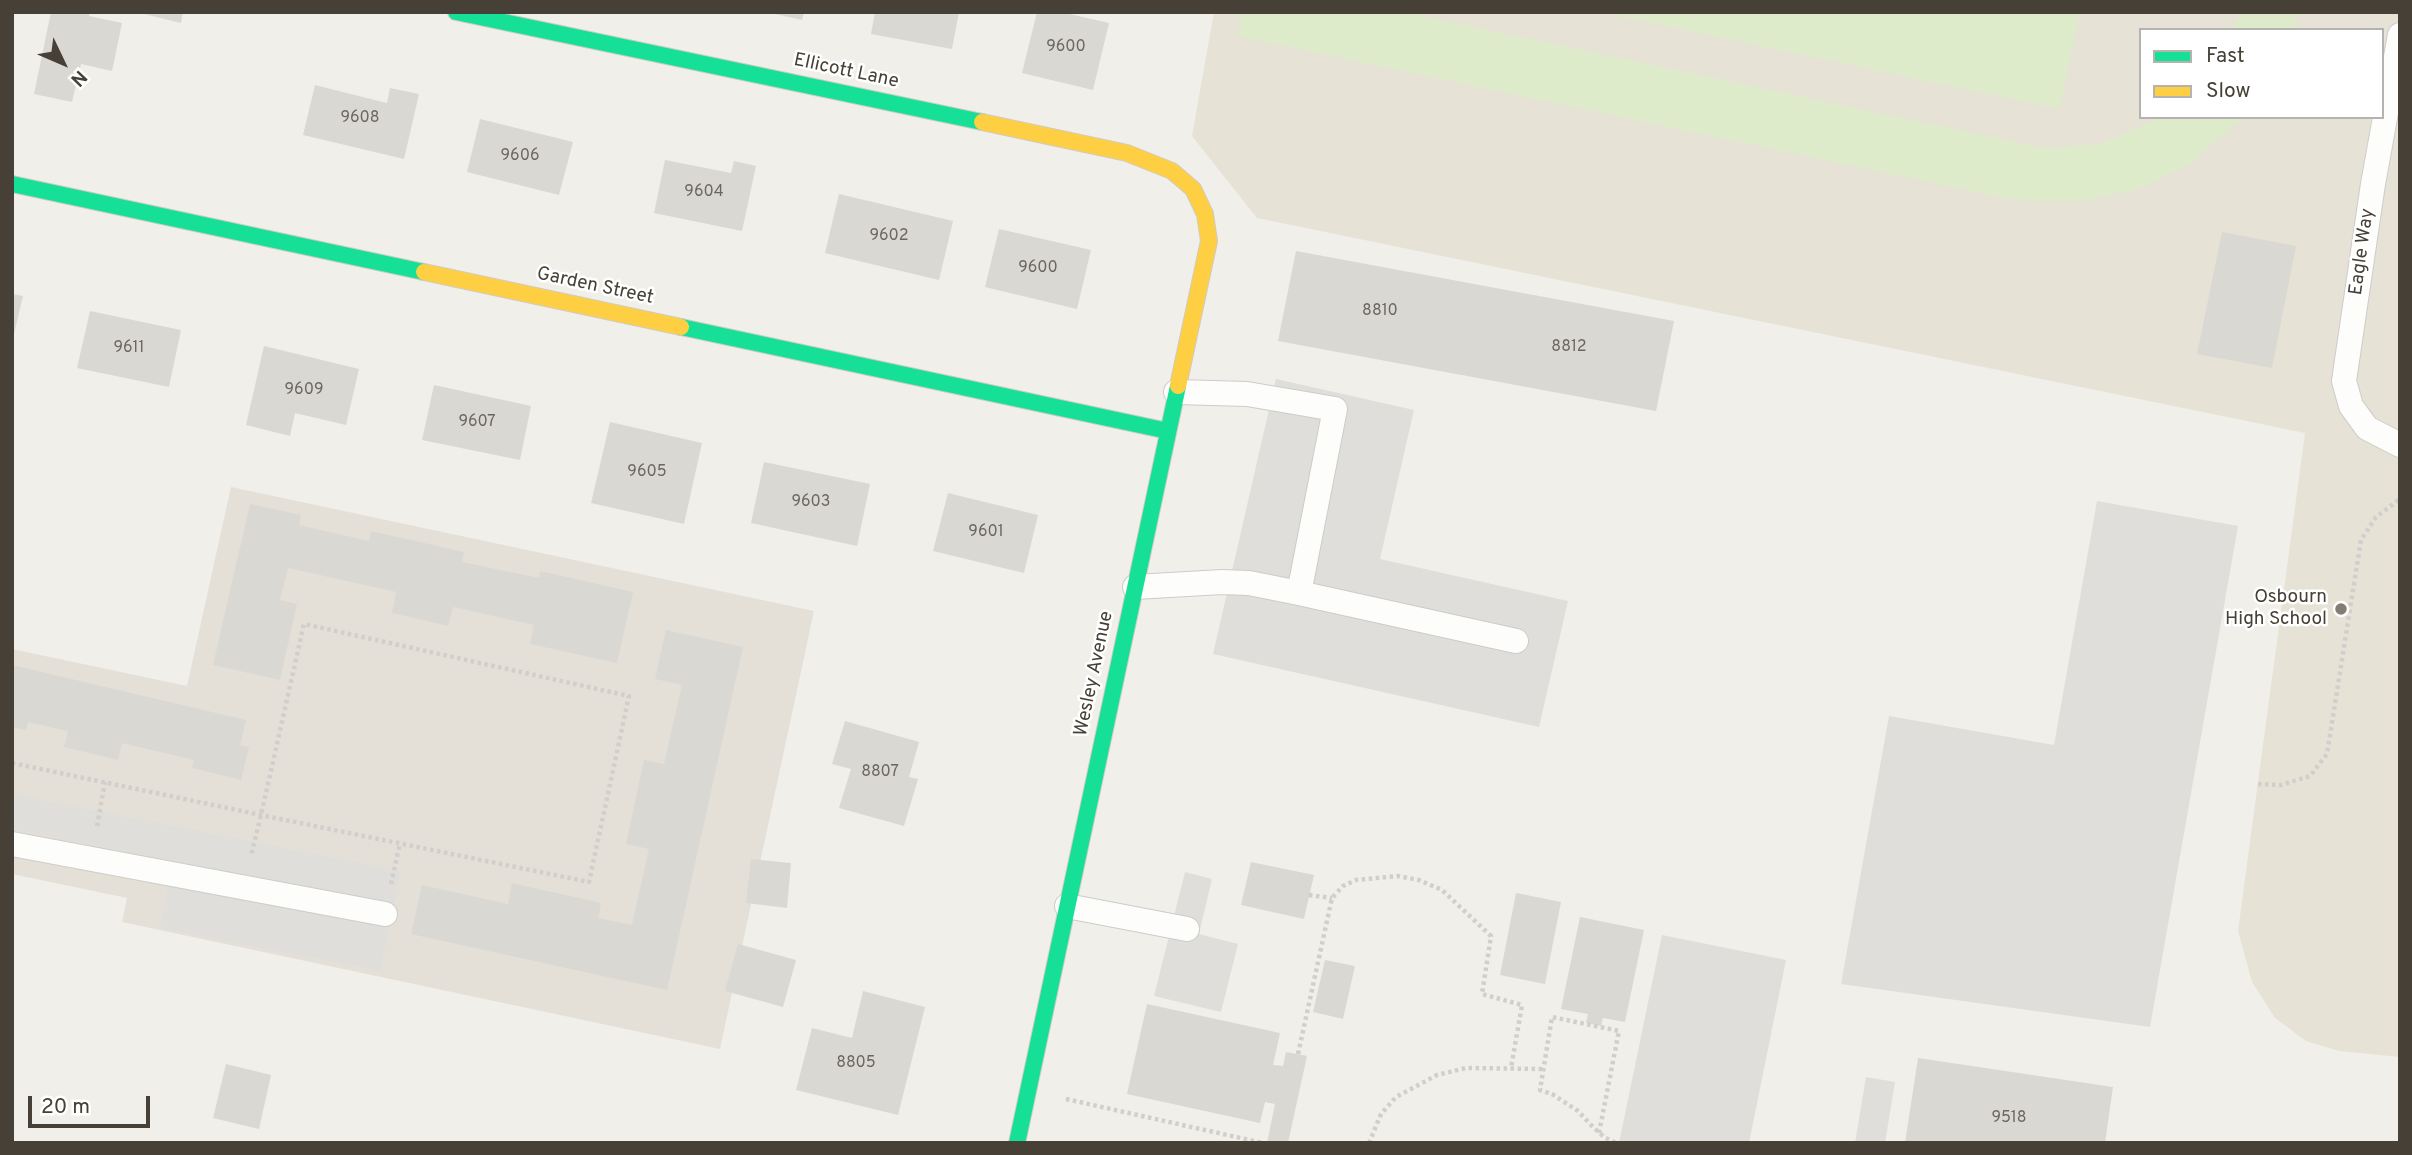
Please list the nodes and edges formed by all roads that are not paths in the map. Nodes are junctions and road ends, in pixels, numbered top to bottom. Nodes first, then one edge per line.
1 (456, 12) edge
2 (2400, 35) edge
3 (12, 184) edge
4 (1205, 214) joint
5 (1176, 392) junction
6 (1168, 431) junction
7 (2400, 445) edge
8 (1135, 587) junction
9 (1299, 593) junction
10 (1517, 640) dead end
11 (12, 844) edge
12 (1067, 906) junction
13 (385, 914) dead end
14 (1187, 929) dead end
15 (1017, 1143) edge

1 - 4 street, Ellicott Lane
2 - 7 lane, Eagle Way
3 - 6 street, Garden Street
4 - 5 street, Wesley Avenue
5 - 6 street, Wesley Avenue
5 - 9 lane
6 - 8 street, Wesley Avenue
8 - 9 lane
8 - 12 street, Wesley Avenue
9 - 10 lane
11 - 13 lane
12 - 14 lane
12 - 15 street, Wesley Avenue

